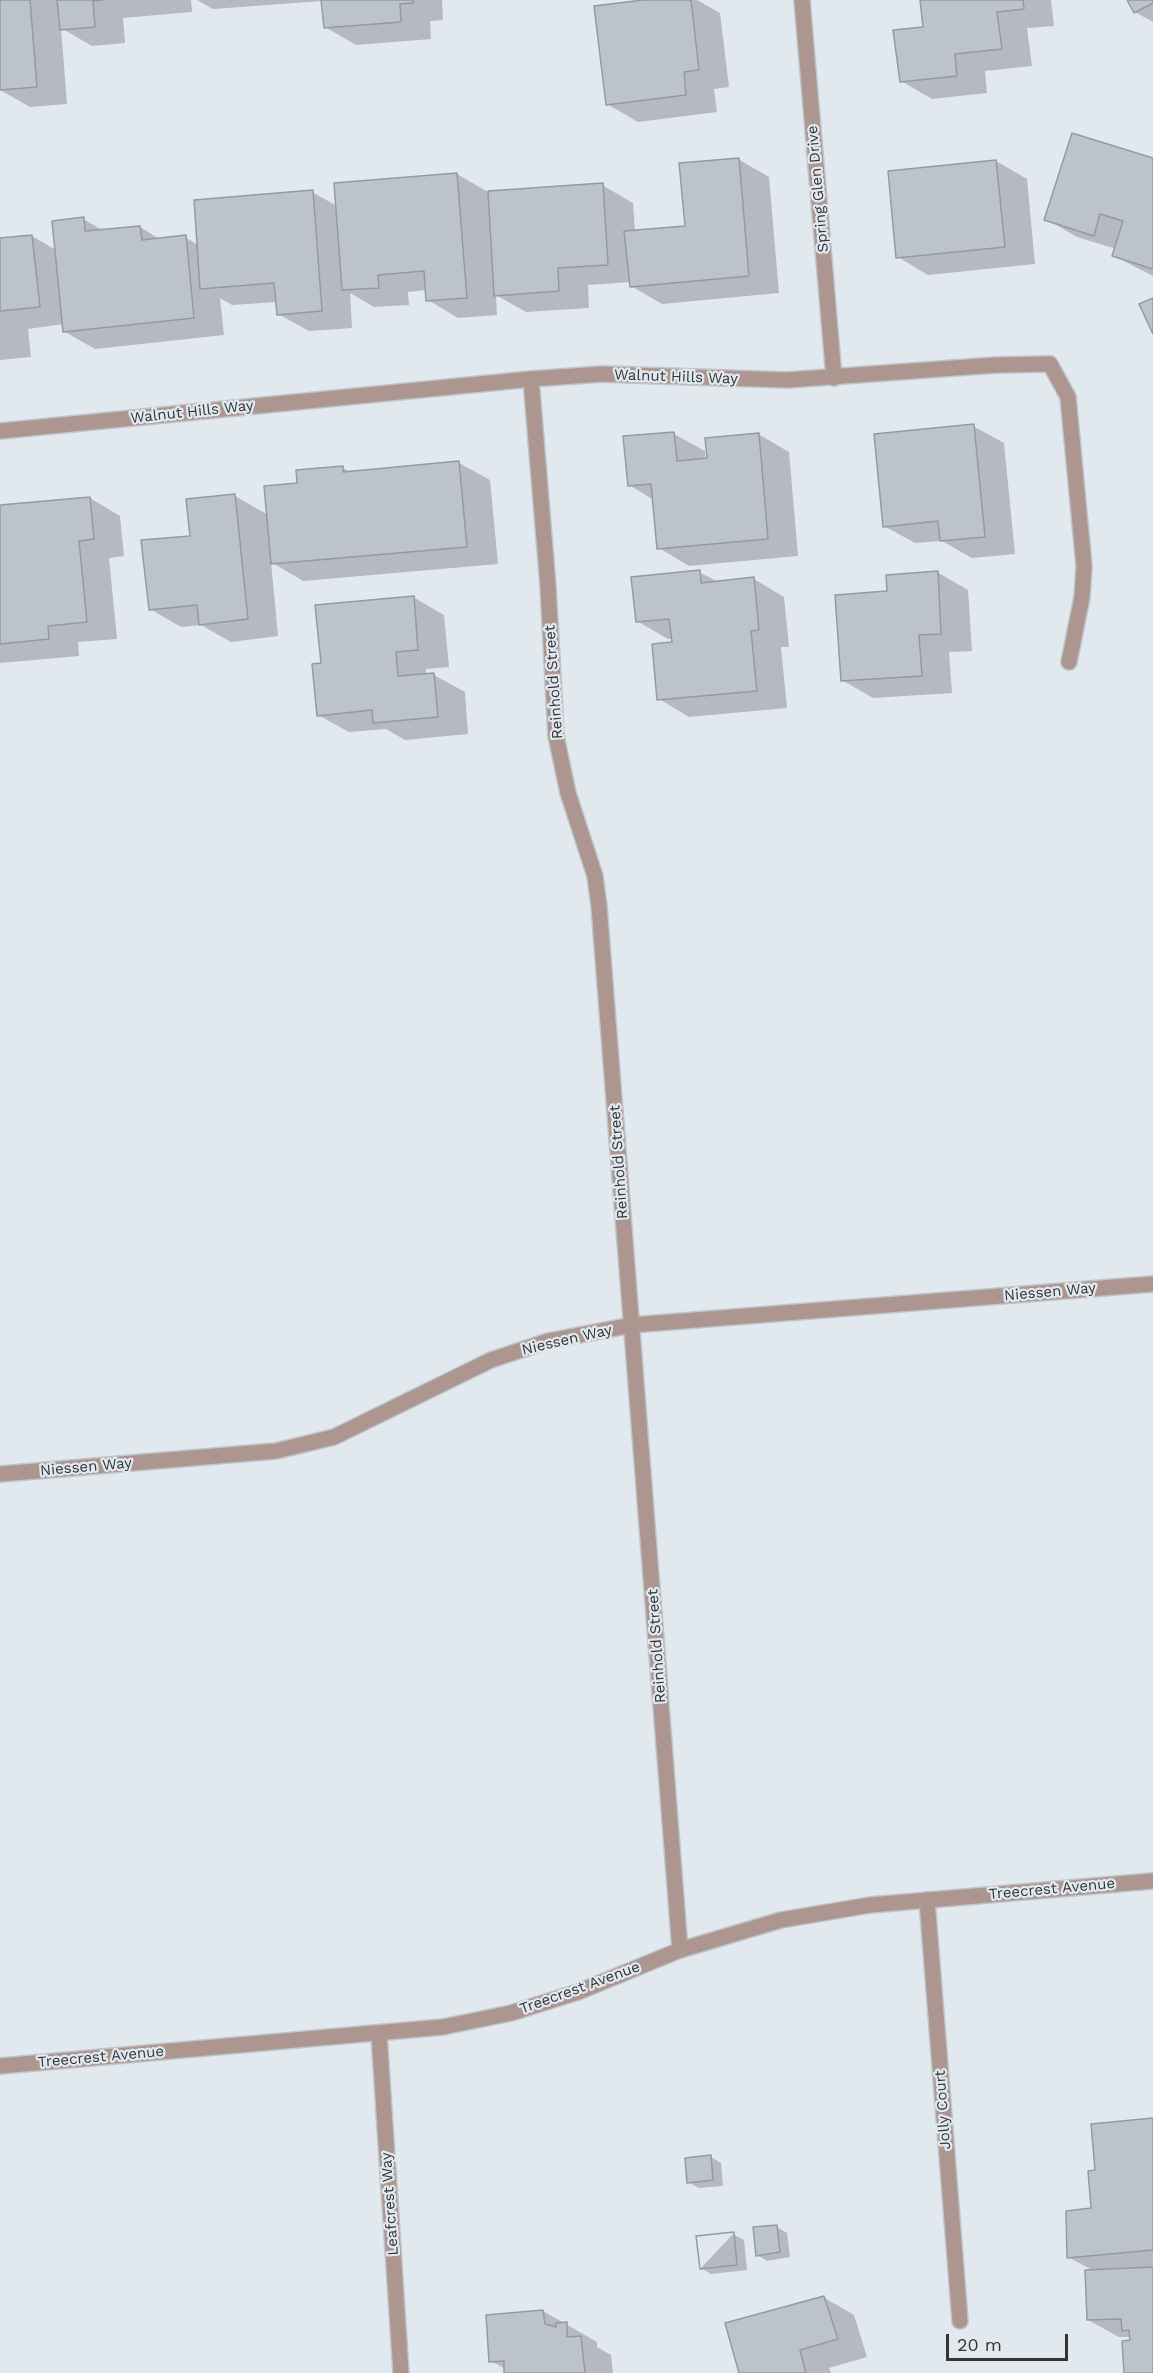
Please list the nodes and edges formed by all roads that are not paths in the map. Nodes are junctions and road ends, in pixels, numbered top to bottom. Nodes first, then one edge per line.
1 (802, 0) edge
2 (834, 378) junction
3 (531, 379) junction
4 (0, 431) edge
5 (1069, 662) dead end
6 (1153, 1284) edge
7 (632, 1325) junction
8 (0, 1474) edge
9 (1153, 1881) edge
10 (927, 1900) junction
11 (680, 1950) junction
12 (379, 2034) junction
13 (0, 2066) edge
14 (960, 2321) dead end
15 (401, 2373) edge

1 - 2 street, Spring Glen Drive
2 - 3 street, Walnut Hills Way
2 - 5 street, Walnut Hills Way
3 - 4 street, Walnut Hills Way
3 - 7 street, Reinhold Street
6 - 7 street, Niessen Way
7 - 8 street, Niessen Way
7 - 11 street, Reinhold Street
9 - 10 street, Treecrest Avenue
10 - 11 street, Treecrest Avenue
10 - 14 street, Jolly Court
11 - 12 street, Treecrest Avenue
12 - 13 street, Treecrest Avenue
12 - 15 street, Leafcrest Way

